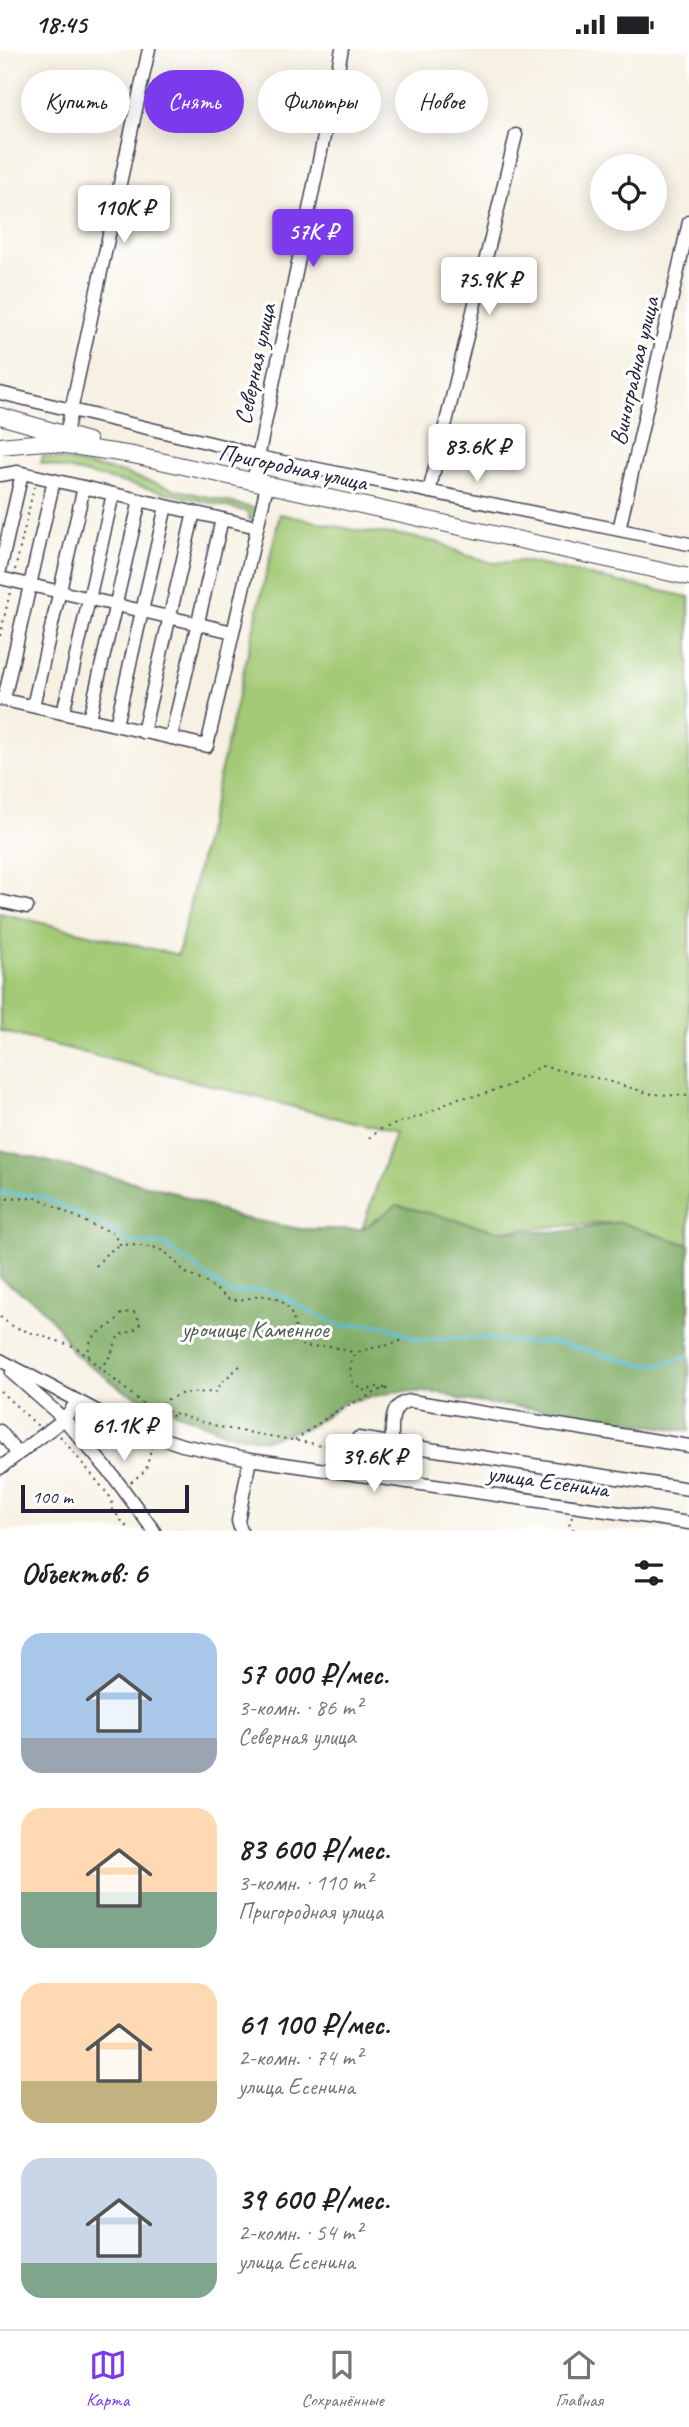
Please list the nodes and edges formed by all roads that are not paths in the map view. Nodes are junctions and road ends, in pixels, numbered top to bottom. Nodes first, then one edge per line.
1 (149, 49) edge
2 (342, 49) edge
3 (516, 135) dead end
4 (689, 222) edge
5 (0, 393) edge
6 (71, 409) junction
7 (0, 416) edge
8 (66, 433) junction
9 (0, 446) edge
10 (133, 455) junction
11 (258, 457) junction
12 (23, 473) junction
13 (0, 475) edge
14 (54, 480) junction
15 (260, 483) junction
16 (84, 487) junction
17 (429, 492) junction
18 (113, 494) junction
19 (140, 500) junction
20 (166, 506) junction
21 (194, 512) junction
22 (222, 519) junction
23 (257, 527) junction
24 (619, 530) junction
25 (689, 544) edge
26 (0, 570) edge
27 (689, 577) edge
28 (6, 579) edge
29 (30, 585) junction
30 (60, 592) junction
31 (89, 599) junction
32 (116, 604) junction
33 (142, 611) junction
34 (170, 617) junction
35 (197, 624) junction
36 (233, 632) junction
37 (2, 699) edge
38 (33, 706) junction
39 (63, 713) junction
40 (89, 719) junction
41 (116, 725) junction
42 (143, 732) junction
43 (171, 738) junction
44 (0, 901) edge
45 (27, 907) dead end
46 (0, 1361) edge
47 (77, 1402) junction
48 (64, 1419) junction
49 (0, 1431) edge
50 (359, 1438) road end
51 (392, 1442) junction
52 (689, 1445) edge
53 (18, 1454) junction
54 (250, 1459) junction
55 (0, 1468) edge
56 (689, 1489) edge
57 (689, 1523) edge
58 (154, 1531) edge
59 (241, 1531) edge

1 - 6 street
2 - 11 street, Северная улица
3 - 17 street
4 - 24 street, Виноградная улица
5 - 6 street, Пригородная улица
6 - 8 street
6 - 11 street, Пригородная улица
7 - 8 main road, Пригородная улица
8 - 10 main road, Пригородная улица
9 - 10 main road, Пригородная улица
10 - 15 main road, Пригородная улица
11 - 15 street, Северная улица
11 - 17 street, Пригородная улица
12 - 13 street
12 - 14 street
12 - 26 street
14 - 16 street
14 - 29 street
15 - 23 street, Северная улица
15 - 27 main road, Пригородная улица
16 - 18 street
16 - 30 street
17 - 24 street, Пригородная улица
18 - 19 street
18 - 31 street
19 - 20 street
19 - 32 street
20 - 21 street
20 - 33 street
21 - 22 street
21 - 34 street
22 - 23 street
22 - 35 street
23 - 36 street, Северная улица
24 - 25 street, Пригородная улица
28 - 29 street
29 - 30 street
29 - 37 street
30 - 31 street
30 - 38 street
31 - 32 street
31 - 39 street
32 - 33 street
32 - 40 street
33 - 34 street
33 - 41 street
34 - 35 street
34 - 42 street
35 - 36 street
35 - 43 street
36 - 43 street, Северная улица
37 - 38 street
38 - 39 street
39 - 40 street
40 - 41 street
41 - 42 street
42 - 43 street
44 - 45 street
46 - 47 street, улица Есенина
46 - 48 street, улица Есенина
47 - 48 street
47 - 54 street, улица Есенина
48 - 53 street
48 - 58 street, улица Есенина
49 - 53 street
50 - 51 street
51 - 52 street
51 - 56 street
53 - 55 street
54 - 57 street, улица Есенина
54 - 59 street

